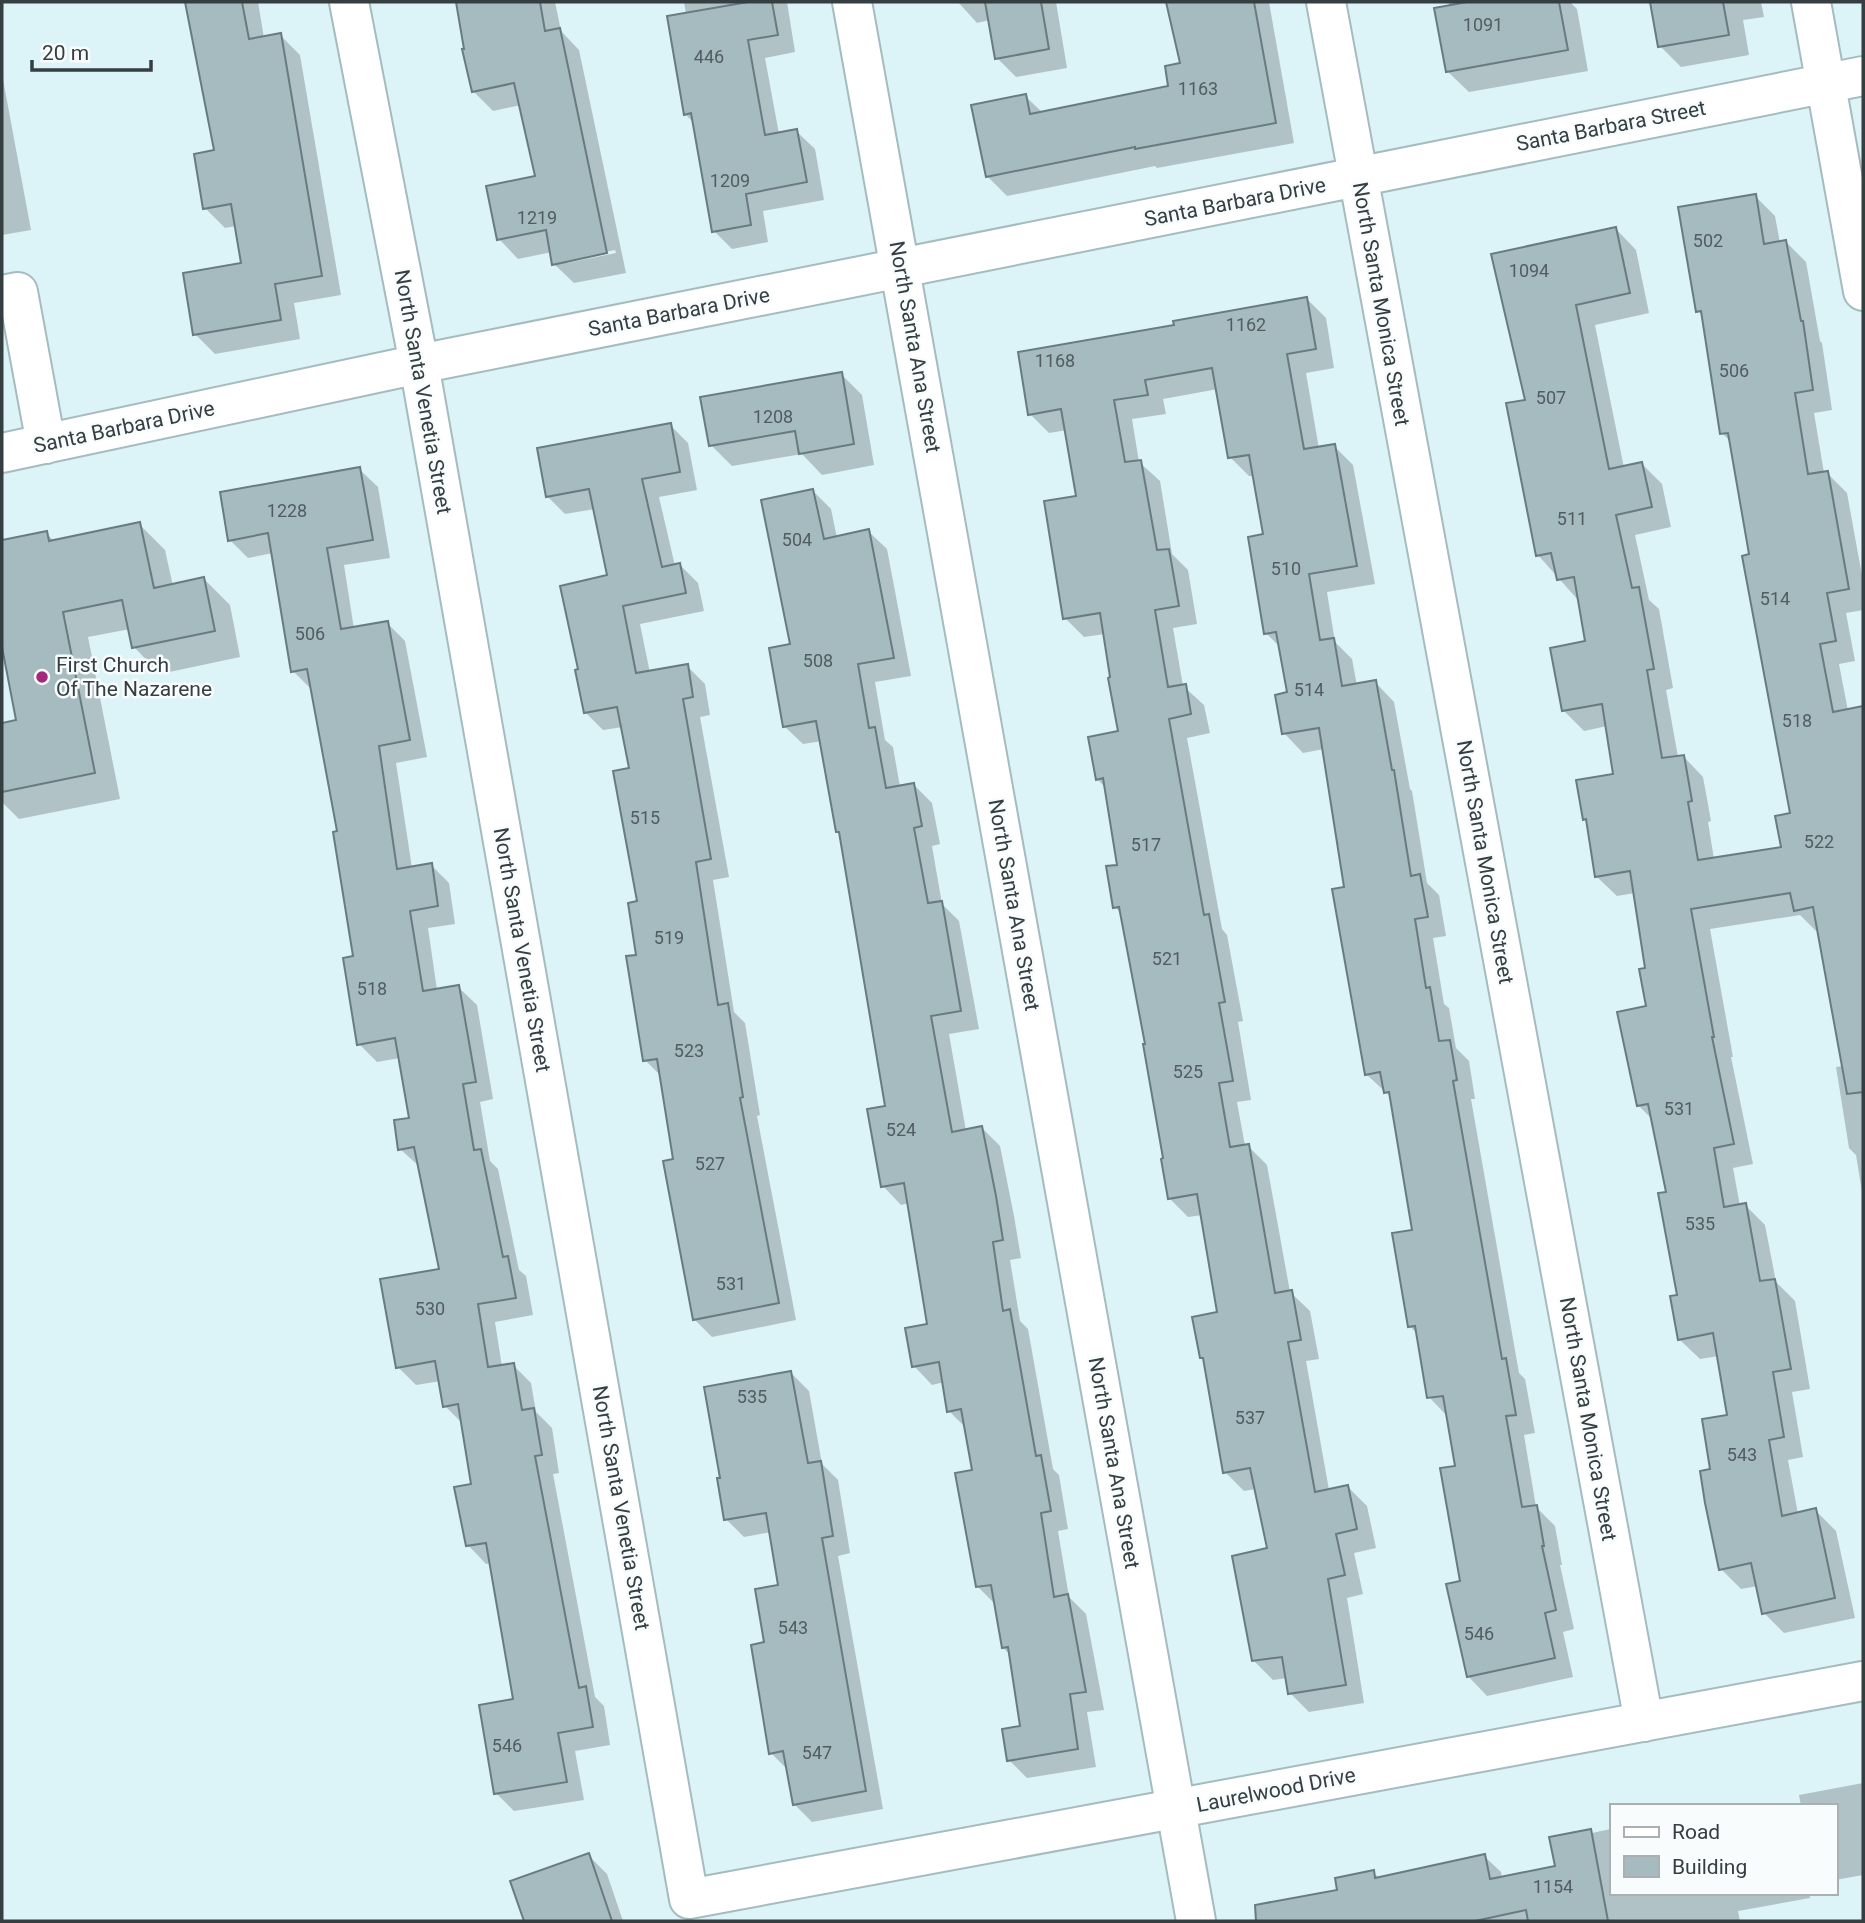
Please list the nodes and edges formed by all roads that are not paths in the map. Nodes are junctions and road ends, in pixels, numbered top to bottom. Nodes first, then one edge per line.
1 (349, 2) edge
2 (852, 2) edge
3 (1326, 2) edge
4 (1811, 2) edge
5 (1863, 76) edge
6 (1825, 83) junction
7 (1358, 178) junction
8 (901, 268) junction
9 (1863, 290) edge
10 (2, 295) edge
11 (419, 363) junction
12 (46, 444) junction
13 (2, 453) edge
14 (1863, 1681) edge
15 (1644, 1722) junction
16 (1175, 1809) junction
17 (689, 1899) joint
18 (1196, 1921) edge

1 - 11 street, North Santa Venetia Street
2 - 8 street, North Santa Ana Street
3 - 7 street, North Santa Monica Street
4 - 6 street
5 - 6 street, Santa Barbara Street
6 - 7 street, Santa Barbara Street
6 - 9 street
7 - 8 street, Santa Barbara Drive
7 - 15 street, North Santa Monica Street
8 - 11 street, Santa Barbara Drive
8 - 16 street, North Santa Ana Street
10 - 12 street
11 - 12 street, Santa Barbara Drive
11 - 17 street, North Santa Venetia Street
12 - 13 street, Santa Barbara Drive
14 - 15 street, Laurelwood Drive
15 - 16 street, Laurelwood Drive
16 - 17 street, Laurelwood Drive
16 - 18 street, North Santa Ana Street

